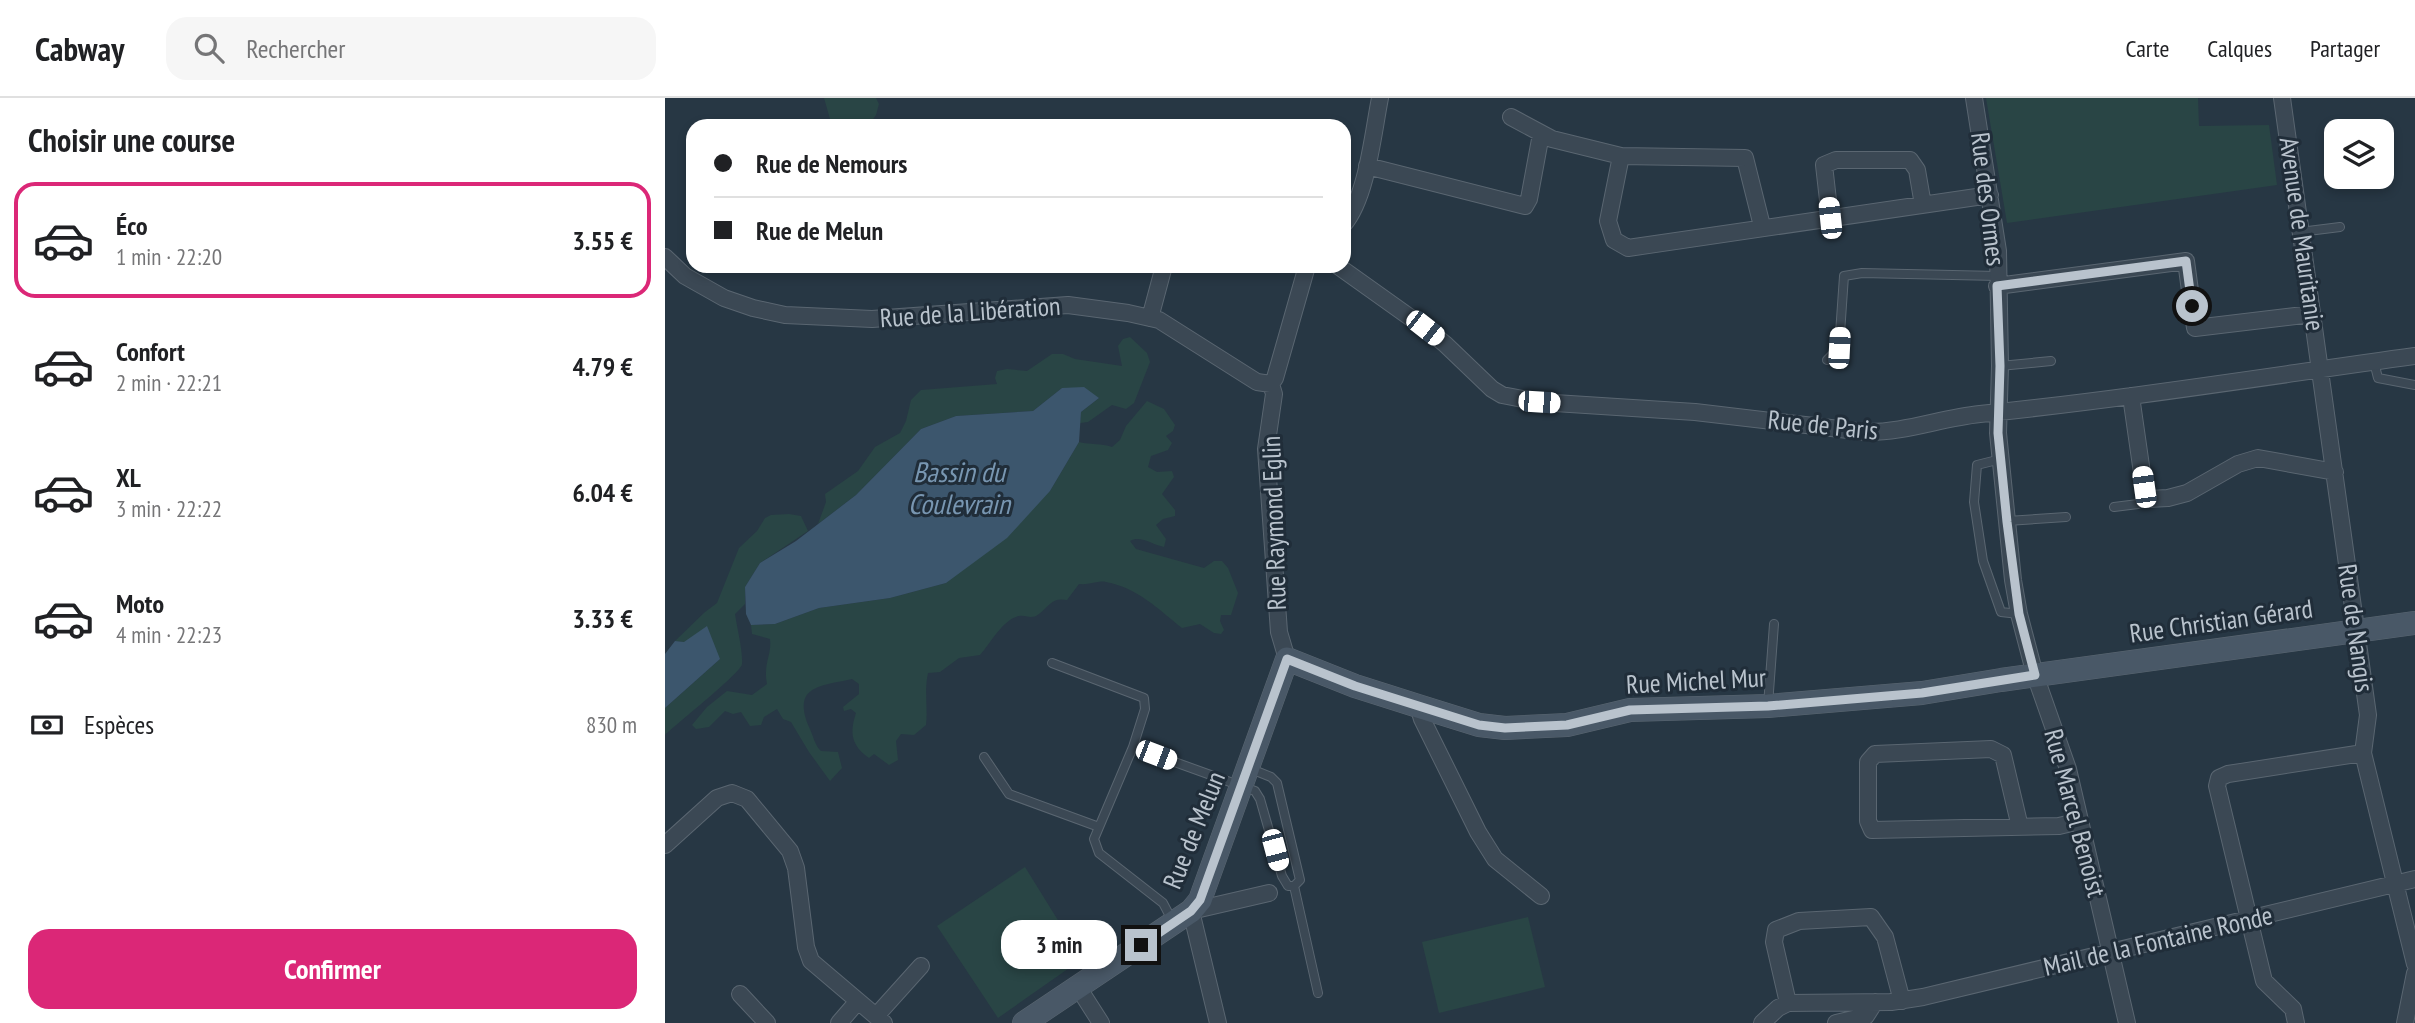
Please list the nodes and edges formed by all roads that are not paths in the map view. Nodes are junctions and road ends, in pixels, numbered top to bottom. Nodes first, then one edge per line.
1 (1380, 98) edge
2 (1974, 98) edge
3 (2282, 98) edge
4 (1511, 117) dead end
5 (1541, 134) junction
6 (1621, 156) junction
7 (1367, 166) junction
8 (1990, 195) junction
9 (1923, 205) junction
10 (1351, 215) edge
11 (1830, 218) junction
12 (1762, 226) junction
13 (2340, 227) dead end
14 (2300, 232) junction
15 (665, 257) edge
16 (1162, 273) edge
17 (1305, 273) edge
18 (1348, 273) edge
19 (1997, 281) junction
20 (2312, 314) junction
21 (1150, 318) junction
22 (2415, 356) edge
23 (1827, 360) dead end
24 (2051, 361) dead end
25 (2374, 362) junction
26 (2000, 366) junction
27 (2321, 370) junction
28 (1271, 384) junction
29 (2415, 385) edge
30 (2131, 396) junction
31 (1999, 412) junction
32 (2001, 458) junction
33 (2335, 472) junction
34 (2149, 499) junction
35 (2114, 507) dead end
36 (2066, 517) dead end
37 (2007, 522) junction
38 (2019, 614) junction
39 (2415, 623) edge
40 (1774, 624) dead end
41 (2357, 631) junction
42 (1287, 659) junction
43 (1052, 663) dead end
44 (2035, 675) junction
45 (1418, 706) junction
46 (1768, 706) junction
47 (1133, 747) junction
48 (2363, 753) junction
49 (984, 757) dead end
50 (1245, 778) junction
51 (2080, 821) junction
52 (1099, 827) junction
53 (2021, 827) junction
54 (665, 845) edge
55 (2415, 879) edge
56 (2396, 884) junction
57 (1294, 886) junction
58 (1269, 892) dead end
59 (1541, 896) dead end
60 (1182, 917) junction
61 (2248, 919) junction
62 (2110, 952) junction
63 (2415, 964) edge
64 (921, 966) dead end
65 (2415, 973) edge
66 (1078, 987) junction
67 (1318, 993) dead end
68 (740, 994) dead end
69 (858, 1001) junction
70 (1902, 1001) junction
71 (1875, 1002) junction
72 (1788, 1003) junction
73 (880, 1019) edge
74 (767, 1023) edge
75 (839, 1023) edge
76 (1024, 1023) edge
77 (1101, 1023) edge
78 (1218, 1023) edge
79 (1762, 1023) edge
80 (1836, 1023) edge
81 (2127, 1023) edge
82 (2296, 1023) edge
83 (2405, 1023) edge

1 - 7 street
2 - 8 street, Rue des Ormes
3 - 14 street, Avenue de Mauritanie
4 - 5 street
5 - 6 street
5 - 7 street
6 - 12 street
6 - 12 street
7 - 10 street
8 - 9 street
8 - 19 street, Rue des Ormes
9 - 11 street
9 - 11 street
11 - 12 street
13 - 14 lane
14 - 20 street, Avenue de Mauritanie
15 - 21 street, Rue de la Libération
16 - 21 street
17 - 28 street, Rue Raymond Eglin
18 - 31 street, Rue de Paris
19 - 20 street
19 - 23 lane
19 - 26 street, Rue des Ormes
20 - 27 street, Avenue de Mauritanie
21 - 28 street, Rue de la Libération
22 - 25 street, Rue de Paris
24 - 26 lane
25 - 27 street, Rue de Paris
25 - 29 lane
26 - 31 street, Rue des Ormes
27 - 30 street, Rue de Paris
27 - 33 street, Rue de Nangis
28 - 42 street, Rue Raymond Eglin
30 - 31 street, Rue de Paris
30 - 34 street
31 - 32 street, Rue des Ormes
32 - 37 street, Rue des Ormes
32 - 38 lane
33 - 34 street
33 - 41 street, Rue de Nangis
34 - 35 lane
36 - 37 lane
37 - 38 street, Rue des Ormes
38 - 44 street, Rue des Ormes
39 - 41 street, Rue Christian Gérard
40 - 46 lane
41 - 44 street, Rue Christian Gérard
41 - 48 street, Rue de Nangis
42 - 45 street, Rue Michel Mur
42 - 50 street, Rue de Melun
43 - 47 lane
44 - 46 street, Rue Michel Mur
44 - 51 street, Rue Marcel Benoist
45 - 46 street, Rue Michel Mur
45 - 59 street
47 - 50 lane
47 - 52 lane
48 - 56 street, Rue de Nangis
48 - 61 street
49 - 52 lane
50 - 57 lane
50 - 57 lane
50 - 60 street, Rue de Melun
51 - 53 street
51 - 62 street, Rue Marcel Benoist
52 - 60 lane
53 - 53 street
54 - 69 street
55 - 56 street, Mail de la Fontaine Ronde
56 - 61 street, Mail de la Fontaine Ronde
56 - 63 street, Rue de Nangis
57 - 67 lane
58 - 60 street
60 - 66 street, Rue de Melun
60 - 78 street
61 - 62 street, Mail de la Fontaine Ronde
61 - 82 street
62 - 70 street, Mail de la Fontaine Ronde
62 - 81 street, Rue Marcel Benoist
64 - 73 street
65 - 83 street
66 - 76 street, Rue de Melun
66 - 77 street
68 - 74 street
69 - 73 street
69 - 75 street
70 - 71 street, Mail de la Fontaine Ronde
70 - 72 street
71 - 72 street, Mail de la Fontaine Ronde
71 - 80 street
72 - 79 street

